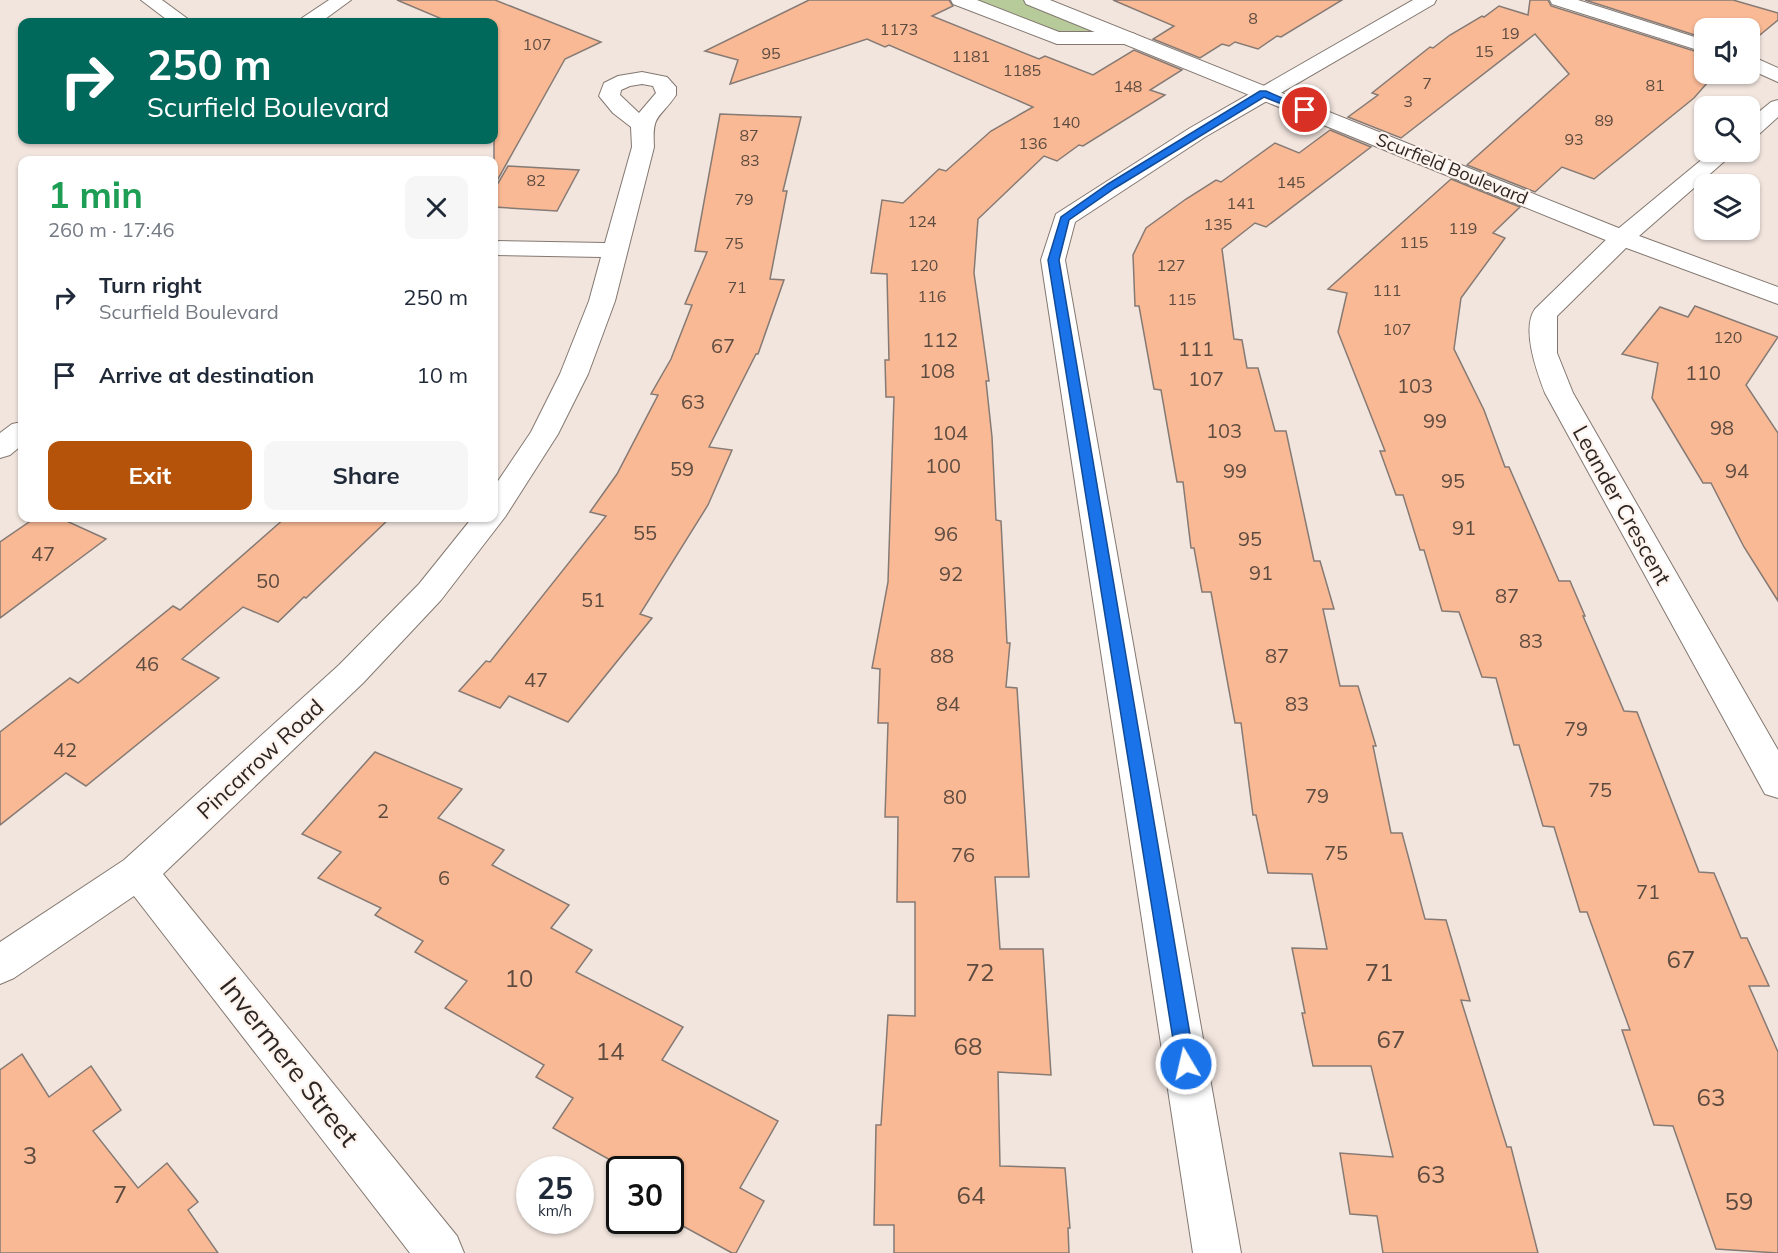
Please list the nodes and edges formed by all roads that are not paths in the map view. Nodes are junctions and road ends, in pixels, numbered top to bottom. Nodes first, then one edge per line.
1 (150, 0) edge
2 (342, 0) edge
3 (960, 0) edge
4 (1034, 0) edge
5 (1427, 0) edge
6 (1559, 0) edge
7 (176, 18) edge
8 (315, 18) edge
9 (1128, 38) junction
10 (1694, 43) edge
11 (1760, 67) edge
12 (1778, 76) edge
13 (1263, 93) junction
14 (1778, 106) edge
15 (1760, 122) edge
16 (642, 125) dead end
17 (1712, 162) edge
18 (1622, 237) junction
19 (498, 248) edge
20 (614, 250) junction
21 (1778, 296) edge
22 (18, 434) edge
23 (0, 448) edge
24 (498, 504) edge
25 (485, 522) edge
26 (1778, 783) edge
27 (138, 872) junction
28 (0, 965) edge
29 (440, 1253) edge
30 (1217, 1253) edge

1 - 7 street
2 - 8 street
3 - 9 street, Scurfield Boulevard
4 - 9 street, Scurfield Boulevard
5 - 13 street
6 - 10 street
9 - 13 street, Scurfield Boulevard
11 - 12 street
13 - 18 street, Scurfield Boulevard
13 - 30 street
14 - 15 street
16 - 20 street
17 - 18 street, Leander Crescent
18 - 21 street, Scurfield Boulevard
18 - 26 street, Leander Crescent
19 - 20 street
20 - 24 street
22 - 23 street
25 - 27 street, Pincarrow Road
27 - 28 street, Pincarrow Road
27 - 29 street, Invermere Street

